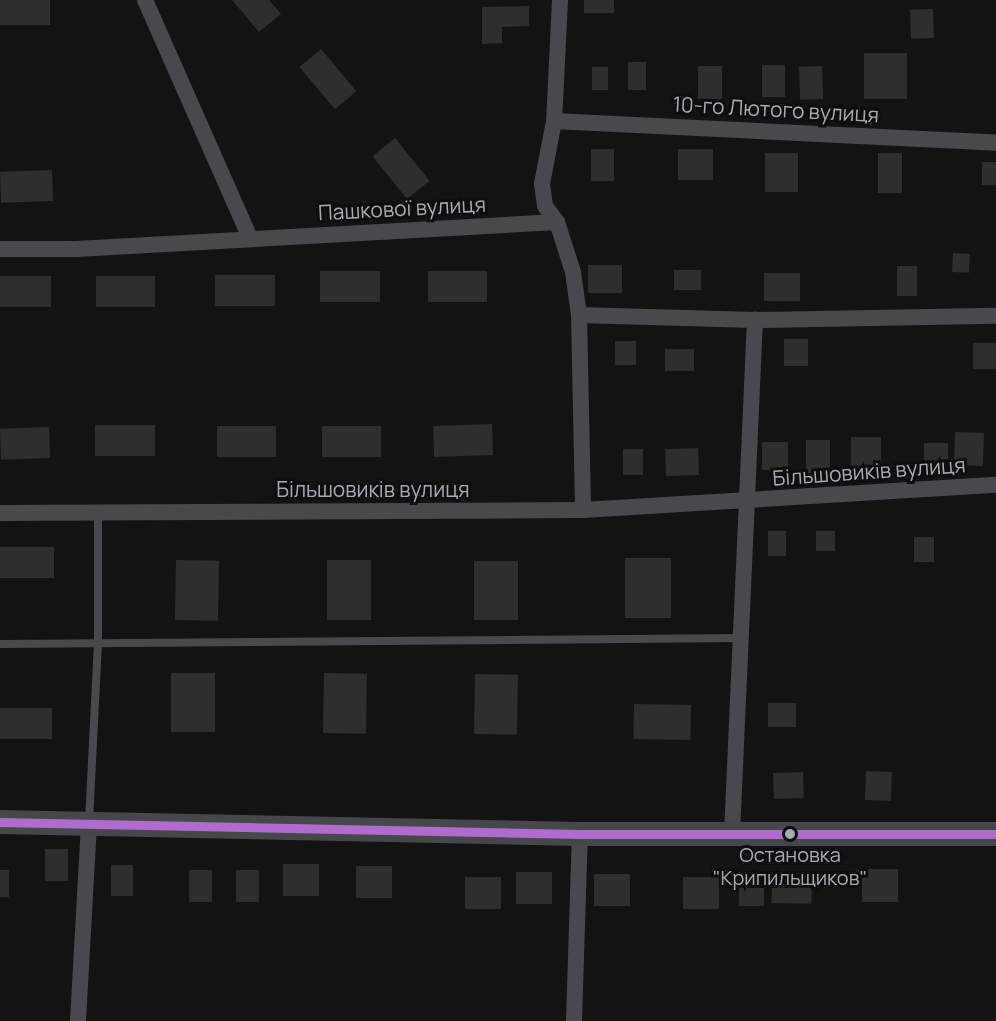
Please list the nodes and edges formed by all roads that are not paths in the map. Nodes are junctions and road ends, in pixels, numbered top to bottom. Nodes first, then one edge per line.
1 (145, 0) edge
2 (560, 0) edge
3 (554, 121) junction
4 (996, 143) edge
5 (556, 222) junction
6 (250, 238) junction
7 (0, 249) edge
8 (579, 315) junction
9 (996, 316) edge
10 (755, 320) junction
11 (996, 485) edge
12 (746, 502) junction
13 (583, 510) junction
14 (0, 513) edge
15 (98, 513) junction
16 (741, 638) junction
17 (98, 642) junction
18 (0, 644) edge
19 (0, 822) edge
20 (89, 824) junction
21 (580, 834) junction
22 (732, 834) junction
23 (996, 834) edge
24 (78, 1021) edge
25 (574, 1021) edge

1 - 6 street
2 - 3 street
3 - 4 street, 10-го Лютого вулиця
3 - 5 street
5 - 6 street, Пашкової вулиця
5 - 8 street
6 - 7 street, Пашкової вулиця
8 - 10 street
8 - 13 street
9 - 10 street
10 - 12 street, Більшовиків вулиця
11 - 12 street, Більшовиків вулиця
12 - 13 street, Більшовиків вулиця
12 - 16 street, Більшовиків вулиця
13 - 15 street, Більшовиків вулиця
14 - 15 street, Більшовиків вулиця
15 - 17 lane
16 - 17 lane
16 - 22 street, Більшовиків вулиця
17 - 18 lane
17 - 20 lane
19 - 20 street
20 - 21 street
20 - 24 street
21 - 22 street
21 - 25 street
22 - 23 street

